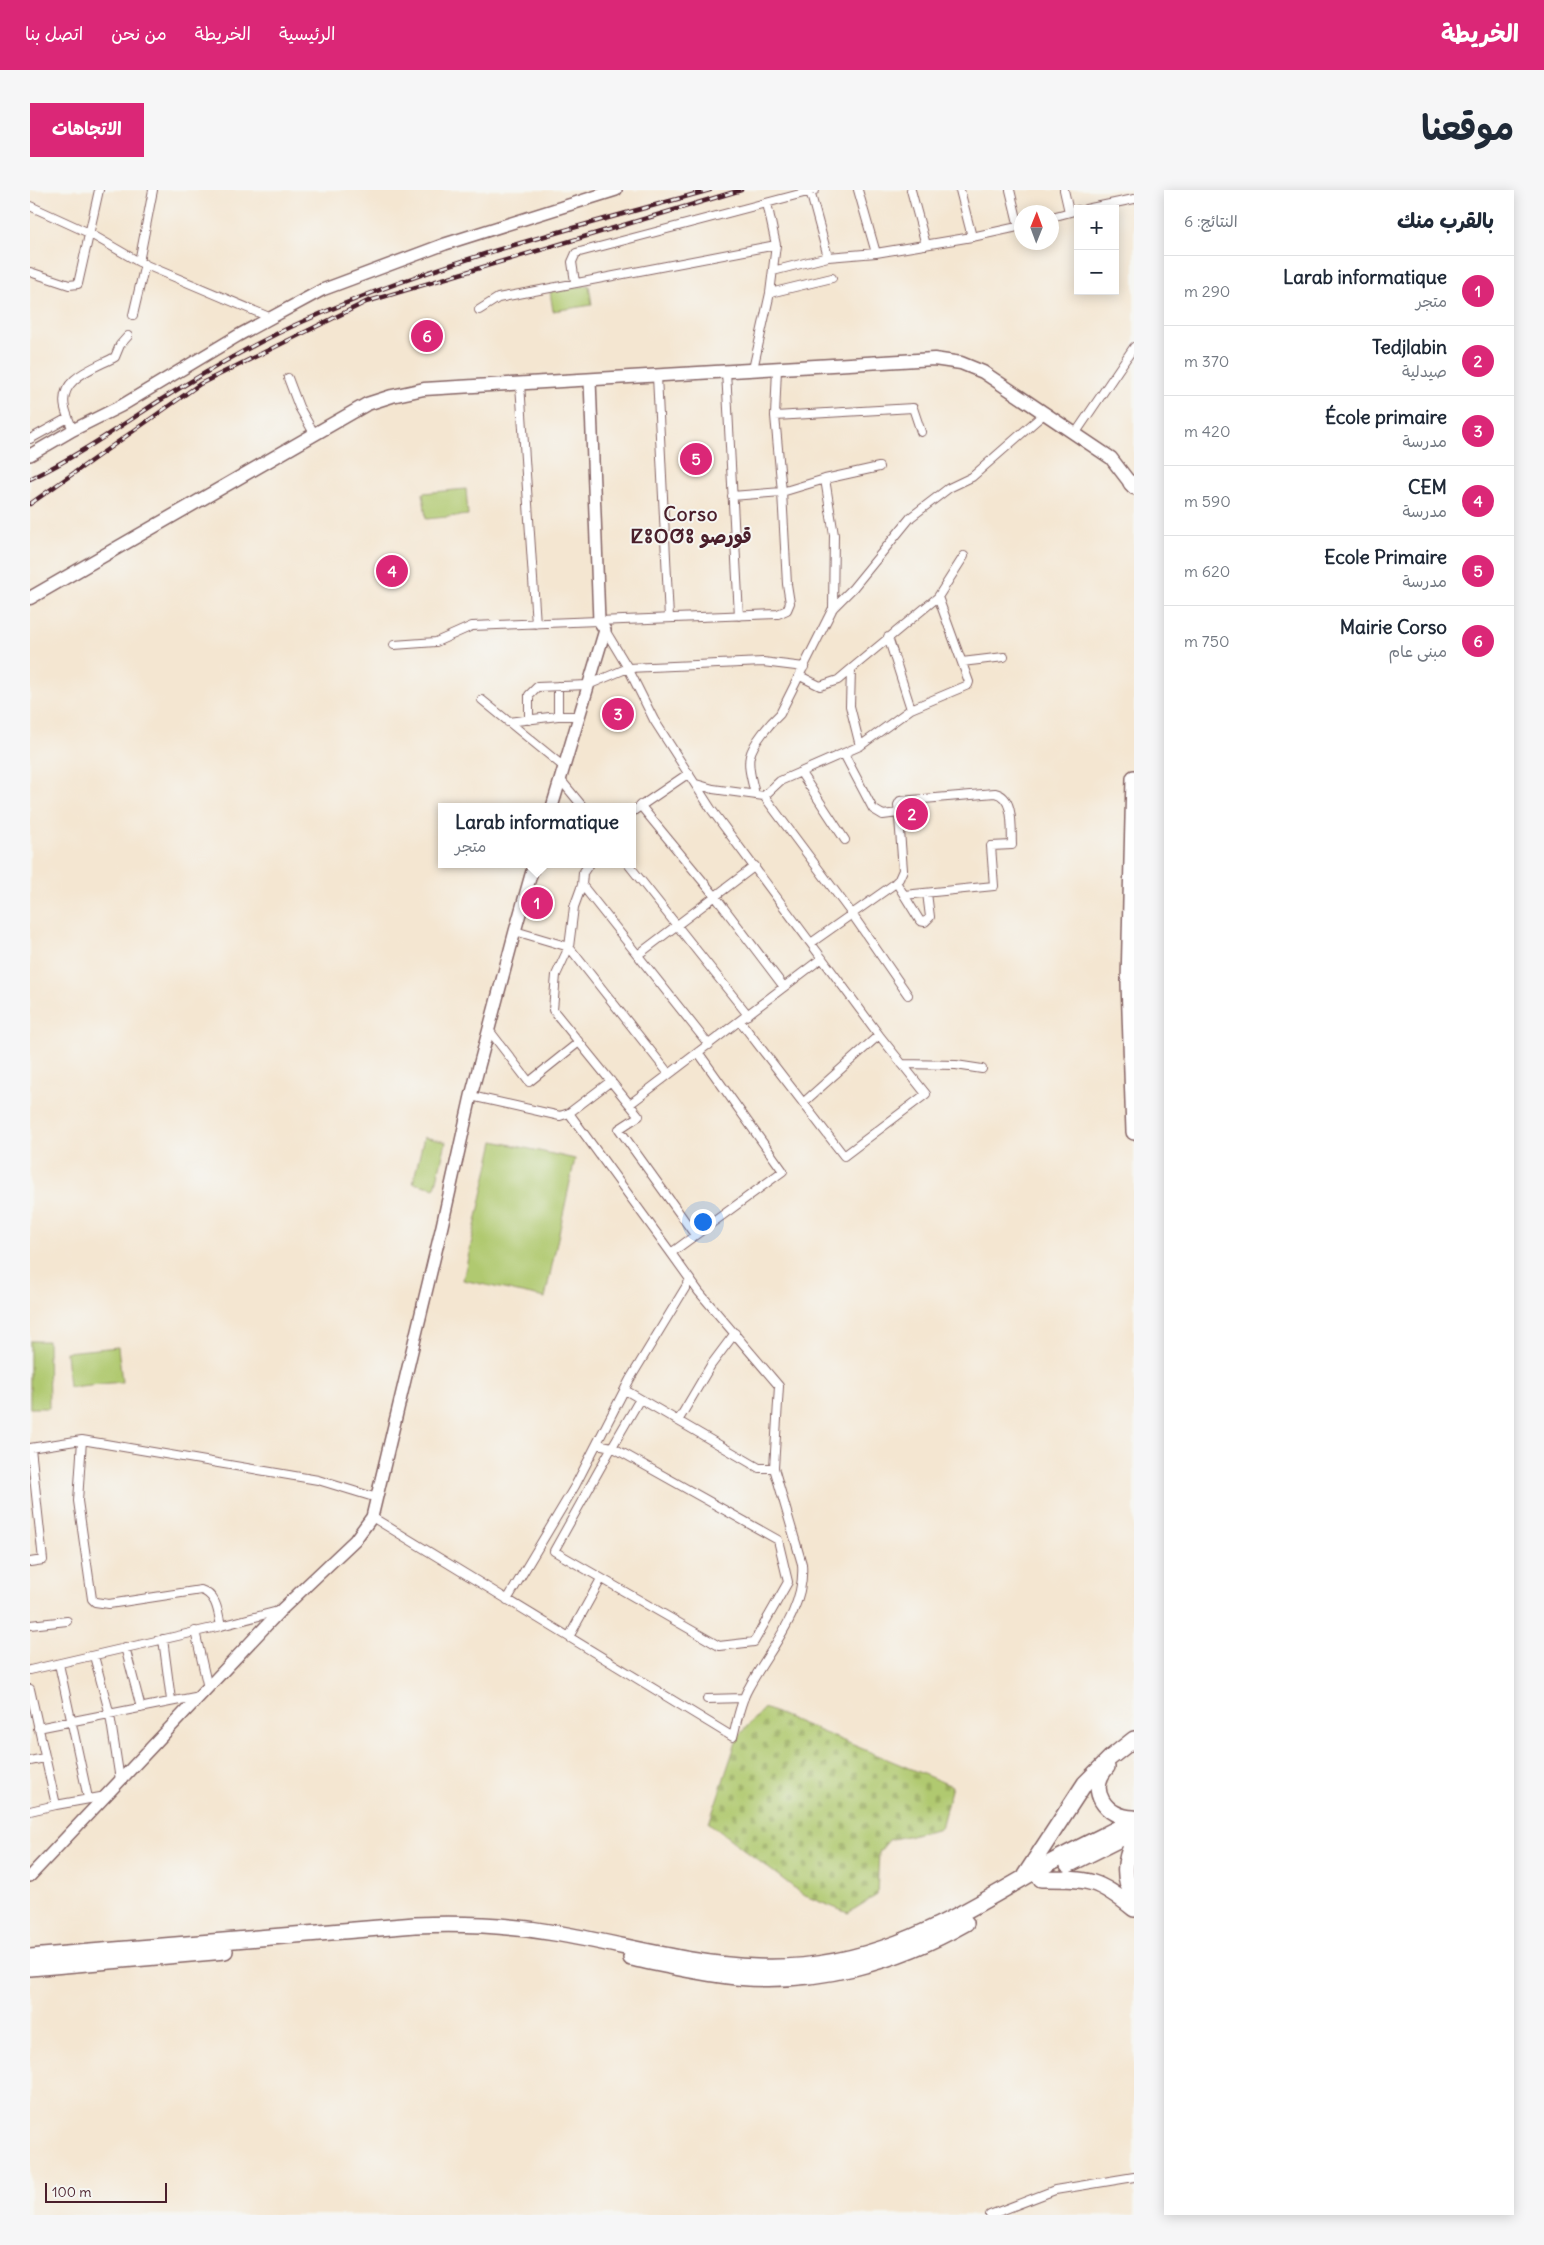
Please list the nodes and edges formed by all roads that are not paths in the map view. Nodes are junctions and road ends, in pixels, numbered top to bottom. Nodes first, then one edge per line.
1 (99, 190) edge
2 (153, 190) edge
3 (616, 190) edge
4 (858, 190) edge
5 (911, 190) edge
6 (960, 190) edge
7 (1010, 190) edge
8 (1064, 190) edge
9 (812, 191) edge
10 (1134, 199) edge
11 (767, 203) junction
12 (1014, 205) edge
13 (1105, 205) edge
14 (30, 206) edge
15 (1074, 211) edge
16 (1069, 212) junction
17 (1059, 215) edge
18 (1014, 227) edge
19 (89, 233) junction
20 (972, 237) junction
21 (926, 244) junction
22 (776, 245) junction
23 (876, 253) junction
24 (828, 257) junction
25 (142, 263) junction
26 (773, 271) junction
27 (30, 272) edge
28 (832, 278) dead end
29 (575, 282) junction
30 (770, 293) junction
31 (479, 310) dead end
32 (133, 315) dead end
33 (270, 317) junction
34 (128, 336) dead end
35 (1134, 347) edge
36 (777, 368) junction
37 (753, 369) junction
38 (726, 371) junction
39 (657, 376) junction
40 (288, 378) dead end
41 (590, 380) junction
42 (520, 384) junction
43 (1045, 414) junction
44 (775, 416) junction
45 (68, 418) junction
46 (73, 430) junction
47 (921, 432) dead end
48 (1075, 434) junction
49 (315, 435) junction
50 (30, 439) edge
51 (30, 455) edge
52 (879, 466) dead end
53 (824, 479) junction
54 (1133, 488) edge
55 (782, 492) junction
56 (732, 496) junction
57 (964, 556) dead end
58 (938, 597) junction
59 (30, 598) edge
60 (833, 608) junction
61 (739, 616) junction
62 (669, 618) junction
63 (536, 624) junction
64 (602, 626) junction
65 (888, 637) junction
66 (394, 645) dead end
67 (1004, 657) dead end
68 (962, 662) junction
69 (628, 668) junction
70 (804, 668) junction
71 (851, 669) junction
72 (800, 676) junction
73 (588, 685) junction
74 (558, 686) junction
75 (482, 700) dead end
76 (911, 709) junction
77 (558, 716) junction
78 (579, 716) junction
79 (528, 720) junction
80 (508, 722) junction
81 (860, 746) junction
82 (844, 754) junction
83 (564, 767) junction
84 (689, 773) junction
85 (801, 773) junction
86 (1134, 778) edge
87 (560, 779) junction
88 (696, 784) junction
89 (755, 795) junction
90 (764, 796) junction
91 (553, 803) edge
92 (580, 803) edge
93 (640, 805) junction
94 (636, 808) edge
95 (898, 813) junction
96 (845, 840) dead end
97 (755, 866) junction
98 (533, 868) edge
99 (586, 868) edge
100 (631, 868) edge
101 (896, 882) junction
102 (582, 885) junction
103 (928, 893) junction
104 (715, 896) junction
105 (904, 896) junction
106 (852, 914) junction
107 (676, 925) junction
108 (514, 931) junction
109 (811, 943) junction
110 (569, 947) junction
111 (639, 954) junction
112 (822, 958) junction
113 (784, 987) junction
114 (908, 994) dead end
115 (748, 1015) junction
116 (740, 1021) junction
117 (489, 1030) junction
118 (879, 1035) junction
119 (579, 1042) junction
120 (709, 1045) junction
121 (698, 1052) junction
122 (902, 1064) junction
123 (982, 1069) dead end
124 (669, 1074) junction
125 (612, 1081) junction
126 (471, 1096) junction
127 (803, 1103) junction
128 (630, 1104) junction
129 (569, 1113) junction
130 (1134, 1132) edge
131 (695, 1236) junction
132 (671, 1253) junction
133 (690, 1280) junction
134 (735, 1333) junction
135 (624, 1390) junction
136 (637, 1404) dead end
137 (678, 1421) junction
138 (82, 1440) junction
139 (597, 1444) junction
140 (612, 1447) junction
141 (30, 1448) edge
142 (774, 1468) junction
143 (377, 1498) junction
144 (33, 1507) edge
145 (372, 1517) junction
146 (540, 1546) junction
147 (554, 1551) junction
148 (30, 1562) edge
149 (601, 1579) junction
150 (507, 1600) junction
151 (280, 1611) junction
152 (67, 1621) dead end
153 (30, 1625) edge
154 (221, 1626) junction
155 (195, 1631) junction
156 (569, 1636) junction
157 (164, 1639) junction
158 (125, 1647) junction
159 (94, 1656) junction
160 (59, 1664) junction
161 (30, 1670) edge
162 (30, 1689) edge
163 (204, 1692) junction
164 (744, 1698) junction
165 (707, 1699) dead end
166 (171, 1700) junction
167 (141, 1708) junction
168 (110, 1715) junction
169 (71, 1722) junction
170 (38, 1728) junction
171 (1134, 1738) edge
172 (1134, 1748) edge
173 (44, 1758) junction
174 (30, 1761) edge
175 (120, 1780) junction
176 (108, 1796) junction
177 (88, 1798) junction
178 (56, 1806) junction
179 (30, 1811) edge
180 (1134, 1819) edge
181 (1134, 1832) edge
182 (1134, 1840) edge
183 (30, 1876) edge
184 (1041, 1880) junction
185 (1018, 1882) junction
186 (1134, 1898) edge
187 (1134, 1909) edge
188 (30, 1957) edge
189 (30, 1968) edge
190 (1134, 2177) edge
191 (990, 2215) edge

1 - 19 street
2 - 25 street
3 - 33 main road
4 - 23 street
5 - 21 street
6 - 20 street
7 - 12 street
8 - 16 street
9 - 11 street
9 - 24 street
10 - 13 street
11 - 22 street
11 - 29 street
14 - 19 street
15 - 16 street
16 - 17 street
18 - 20 street
19 - 25 street
19 - 27 street
20 - 21 street
21 - 23 street
22 - 26 street
22 - 29 street
23 - 24 street
24 - 26 street
25 - 32 street
25 - 33 street
26 - 30 street
28 - 30 street
29 - 31 street
30 - 37 street
33 - 46 main road
34 - 45 street
35 - 48 street
36 - 37 main road
36 - 43 main road
36 - 44 street
37 - 38 main road
38 - 39 main road
38 - 56 street
39 - 41 main road
39 - 62 street
40 - 49 street
41 - 42 main road
41 - 64 main road
42 - 49 main road
42 - 63 street
43 - 48 main road
43 - 60 street
44 - 47 street
44 - 55 street
45 - 46 street
45 - 50 street
46 - 51 main road
48 - 54 main road
49 - 59 main road
52 - 53 street
53 - 55 street
53 - 60 street
55 - 56 street
55 - 61 street
56 - 61 street
57 - 58 street
58 - 65 street
58 - 68 street
60 - 70 street
61 - 62 street
62 - 64 street
63 - 64 street
63 - 66 street
64 - 69 street
64 - 73 main road
65 - 71 street
65 - 76 street
67 - 68 street
68 - 76 street
69 - 70 street
69 - 73 street
69 - 84 street
70 - 72 street
71 - 72 street
71 - 81 street
72 - 89 street
73 - 74 street
73 - 78 main road
74 - 77 street
74 - 79 street
75 - 80 street
76 - 81 street
77 - 78 street
77 - 79 street
78 - 83 main road
79 - 80 street
80 - 83 street
81 - 82 street
82 - 85 street
82 - 95 street
83 - 87 main road
84 - 88 street
84 - 93 street
85 - 90 street
85 - 96 street
86 - 130 highway
87 - 91 main road
87 - 92 street
88 - 89 street
88 - 97 street
89 - 90 street
90 - 106 street
93 - 94 street
93 - 104 street
95 - 101 street
95 - 103 street
97 - 104 street
97 - 109 street
98 - 108 main road
99 - 102 street
100 - 107 street
101 - 105 street
101 - 106 street
102 - 110 street
102 - 111 street
103 - 105 street
103 - 105 street
104 - 107 street
104 - 113 street
106 - 109 street
106 - 114 street
107 - 111 street
107 - 115 street
108 - 110 street
108 - 117 main road
109 - 112 street
110 - 119 street
110 - 124 street
111 - 120 street
112 - 113 street
112 - 118 street
113 - 115 street
115 - 116 street
116 - 120 street
116 - 127 street
117 - 119 street
117 - 126 main road
118 - 122 street
118 - 127 street
119 - 125 street
120 - 121 street
121 - 124 street
121 - 131 street
122 - 123 street
122 - 127 street
124 - 128 street
125 - 128 street
125 - 129 street
126 - 129 street
126 - 143 main road
128 - 131 street
129 - 132 street
131 - 132 street
132 - 133 street
133 - 134 street
133 - 135 street
134 - 137 street
134 - 142 street
135 - 137 street
135 - 139 street
136 - 140 street
137 - 142 street
138 - 141 street
138 - 143 street
138 - 154 street
139 - 140 street
139 - 146 street
140 - 147 street
140 - 149 street
141 - 144 street
142 - 164 street
143 - 145 main road
144 - 148 street
145 - 150 street
145 - 151 main road
146 - 147 street
146 - 150 street
147 - 149 street
149 - 156 street
150 - 156 street
151 - 154 street
151 - 163 main road
152 - 153 street
154 - 155 street
155 - 157 street
155 - 163 street
156 - 164 street
157 - 158 street
157 - 166 street
158 - 159 street
158 - 167 street
159 - 160 street
159 - 168 street
160 - 161 street
160 - 169 street
162 - 170 street
163 - 166 street
163 - 175 main road
164 - 165 street
166 - 167 street
167 - 168 street
168 - 169 street
168 - 175 street
169 - 170 street
169 - 177 street
170 - 173 street
171 - 185 highway
172 - 180 highway
173 - 174 street
173 - 178 street
175 - 176 main road
176 - 177 street
176 - 183 main road
177 - 178 street
178 - 179 street
180 - 185 highway
181 - 184 highway
182 - 186 highway
184 - 187 highway
184 - 189 highway
185 - 188 highway
190 - 191 street

